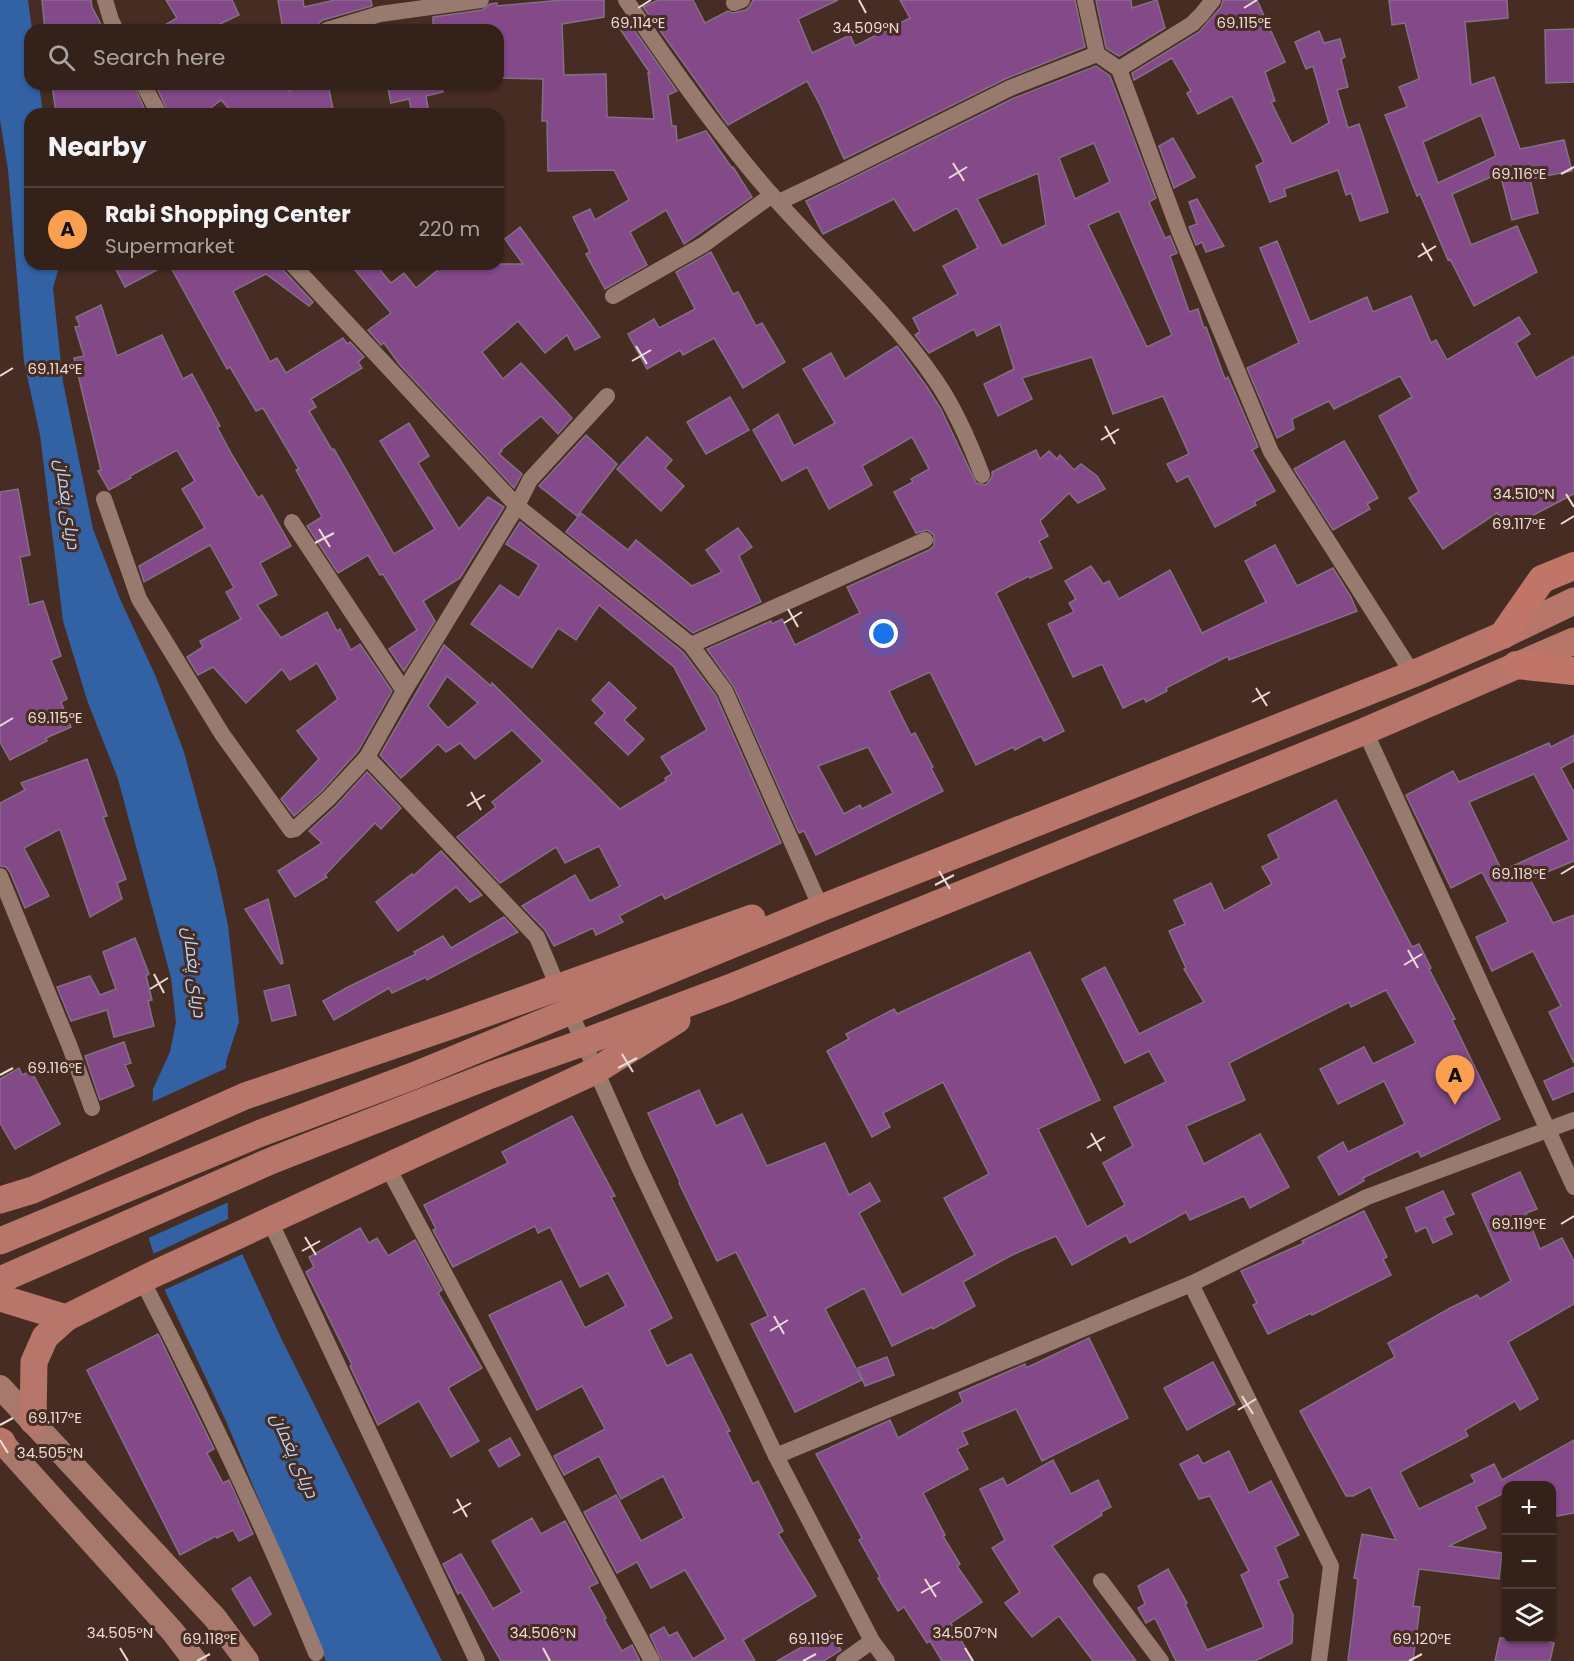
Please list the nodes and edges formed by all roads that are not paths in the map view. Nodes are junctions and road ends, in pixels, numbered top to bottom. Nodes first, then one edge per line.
1 (105, 0) edge
2 (481, 0) edge
3 (626, 0) edge
4 (1084, 0) edge
5 (1213, 0) edge
6 (379, 7) edge
7 (113, 24) edge
8 (341, 24) edge
9 (1097, 54) junction
10 (1119, 69) junction
11 (146, 90) edge
12 (156, 108) edge
13 (775, 198) junction
14 (298, 270) edge
15 (613, 296) dead end
16 (608, 396) dead end
17 (982, 475) dead end
18 (104, 499) dead end
19 (517, 506) junction
20 (292, 522) dead end
21 (925, 540) dead end
22 (1574, 566) edge
23 (1574, 601) edge
24 (1503, 635) junction
25 (1574, 640) edge
26 (691, 645) junction
27 (1516, 665) junction
28 (1574, 671) edge
29 (1413, 674) junction
30 (404, 691) junction
31 (1365, 731) junction
32 (367, 757) junction
33 (1026, 827) junction
34 (1035, 864) junction
35 (0, 876) edge
36 (821, 908) junction
37 (558, 987) junction
38 (729, 988) junction
39 (570, 1012) junction
40 (582, 1043) junction
41 (595, 1071) junction
42 (92, 1108) dead end
43 (1574, 1120) edge
44 (1548, 1131) junction
45 (387, 1166) junction
46 (1574, 1187) edge
47 (0, 1200) edge
48 (258, 1226) junction
49 (0, 1241) edge
50 (148, 1277) junction
51 (0, 1280) edge
52 (1191, 1284) junction
53 (0, 1298) edge
54 (66, 1318) junction
55 (0, 1387) edge
56 (33, 1421) junction
57 (1, 1441) edge
58 (776, 1456) junction
59 (1101, 1581) dead end
60 (872, 1641) junction
61 (316, 1653) dead end
62 (195, 1661) edge
63 (247, 1661) edge
64 (477, 1661) edge
65 (652, 1661) edge
66 (844, 1661) edge
67 (887, 1661) edge
68 (1161, 1661) edge
69 (1319, 1661) edge

1 - 7 street
2 - 6 street
3 - 13 street
4 - 9 street
5 - 10 street
6 - 8 street
9 - 10 street
9 - 13 street
10 - 29 street
11 - 12 street
13 - 15 street
13 - 17 street
14 - 19 street
16 - 19 street
18 - 32 street
19 - 26 street
19 - 30 street
20 - 30 street
21 - 26 street
22 - 24 highway
23 - 24 main road
24 - 29 main road
25 - 27 main road
26 - 36 street
27 - 28 highway
27 - 31 main road
29 - 33 main road
30 - 32 street
31 - 34 main road
31 - 44 street
32 - 37 street
33 - 34 main road
33 - 36 main road
34 - 38 main road
35 - 42 street
36 - 37 main road
36 - 39 main road
37 - 47 main road
38 - 40 main road
38 - 41 main road
39 - 40 street
39 - 49 main road
40 - 41 street
40 - 51 main road
41 - 45 main road
41 - 58 street
43 - 44 street
44 - 46 street
44 - 52 street
45 - 48 main road
45 - 65 street
48 - 50 main road
48 - 64 street
50 - 54 main road
50 - 61 street
52 - 58 street
52 - 69 street
53 - 54 main road
54 - 56 main road
55 - 56 main road
56 - 63 main road
57 - 62 main road
58 - 60 street
59 - 68 street
60 - 66 street
60 - 67 street

